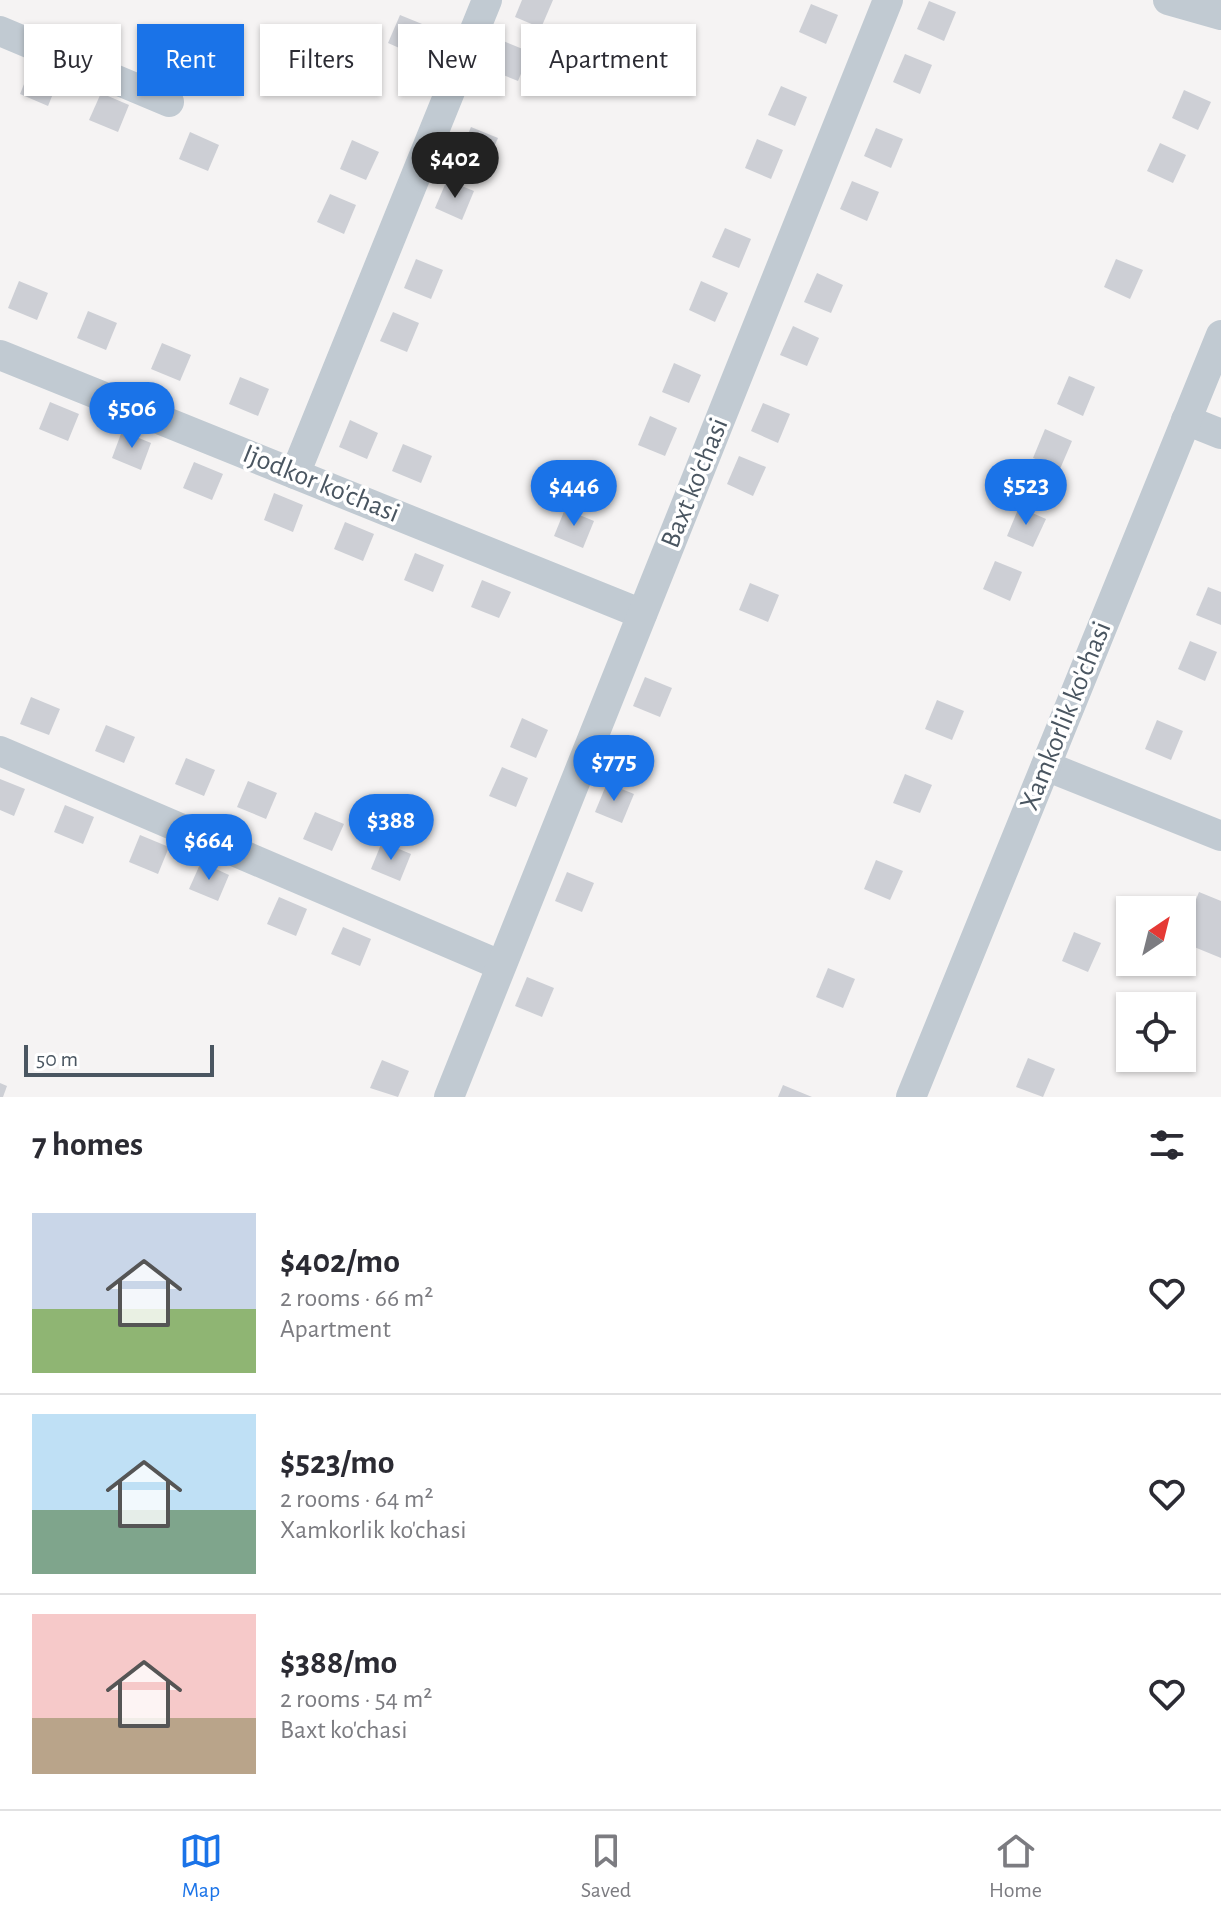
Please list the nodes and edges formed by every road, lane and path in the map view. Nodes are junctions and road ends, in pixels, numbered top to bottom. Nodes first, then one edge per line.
1 (487, 0) edge
2 (888, 0) edge
3 (1168, 0) edge
4 (1221, 15) edge
5 (0, 31) edge
6 (169, 102) dead end
7 (1221, 335) edge
8 (0, 355) edge
9 (1186, 420) junction
10 (1221, 434) edge
11 (295, 474) junction
12 (642, 614) junction
13 (0, 751) edge
14 (1046, 766) junction
15 (1221, 836) edge
16 (500, 965) junction
17 (449, 1097) edge
18 (911, 1097) edge

1 - 11 street
2 - 12 street, Baxt ko'chasi
3 - 4 street
5 - 6 street
7 - 9 street, Xamkorlik ko'chasi
8 - 11 street, Ijodkor ko'chasi
9 - 10 street
9 - 14 street, Xamkorlik ko'chasi
11 - 12 street, Ijodkor ko'chasi
12 - 16 street, Baxt ko'chasi
13 - 16 street
14 - 15 street
14 - 18 street, Xamkorlik ko'chasi
16 - 17 street, Baxt ko'chasi

